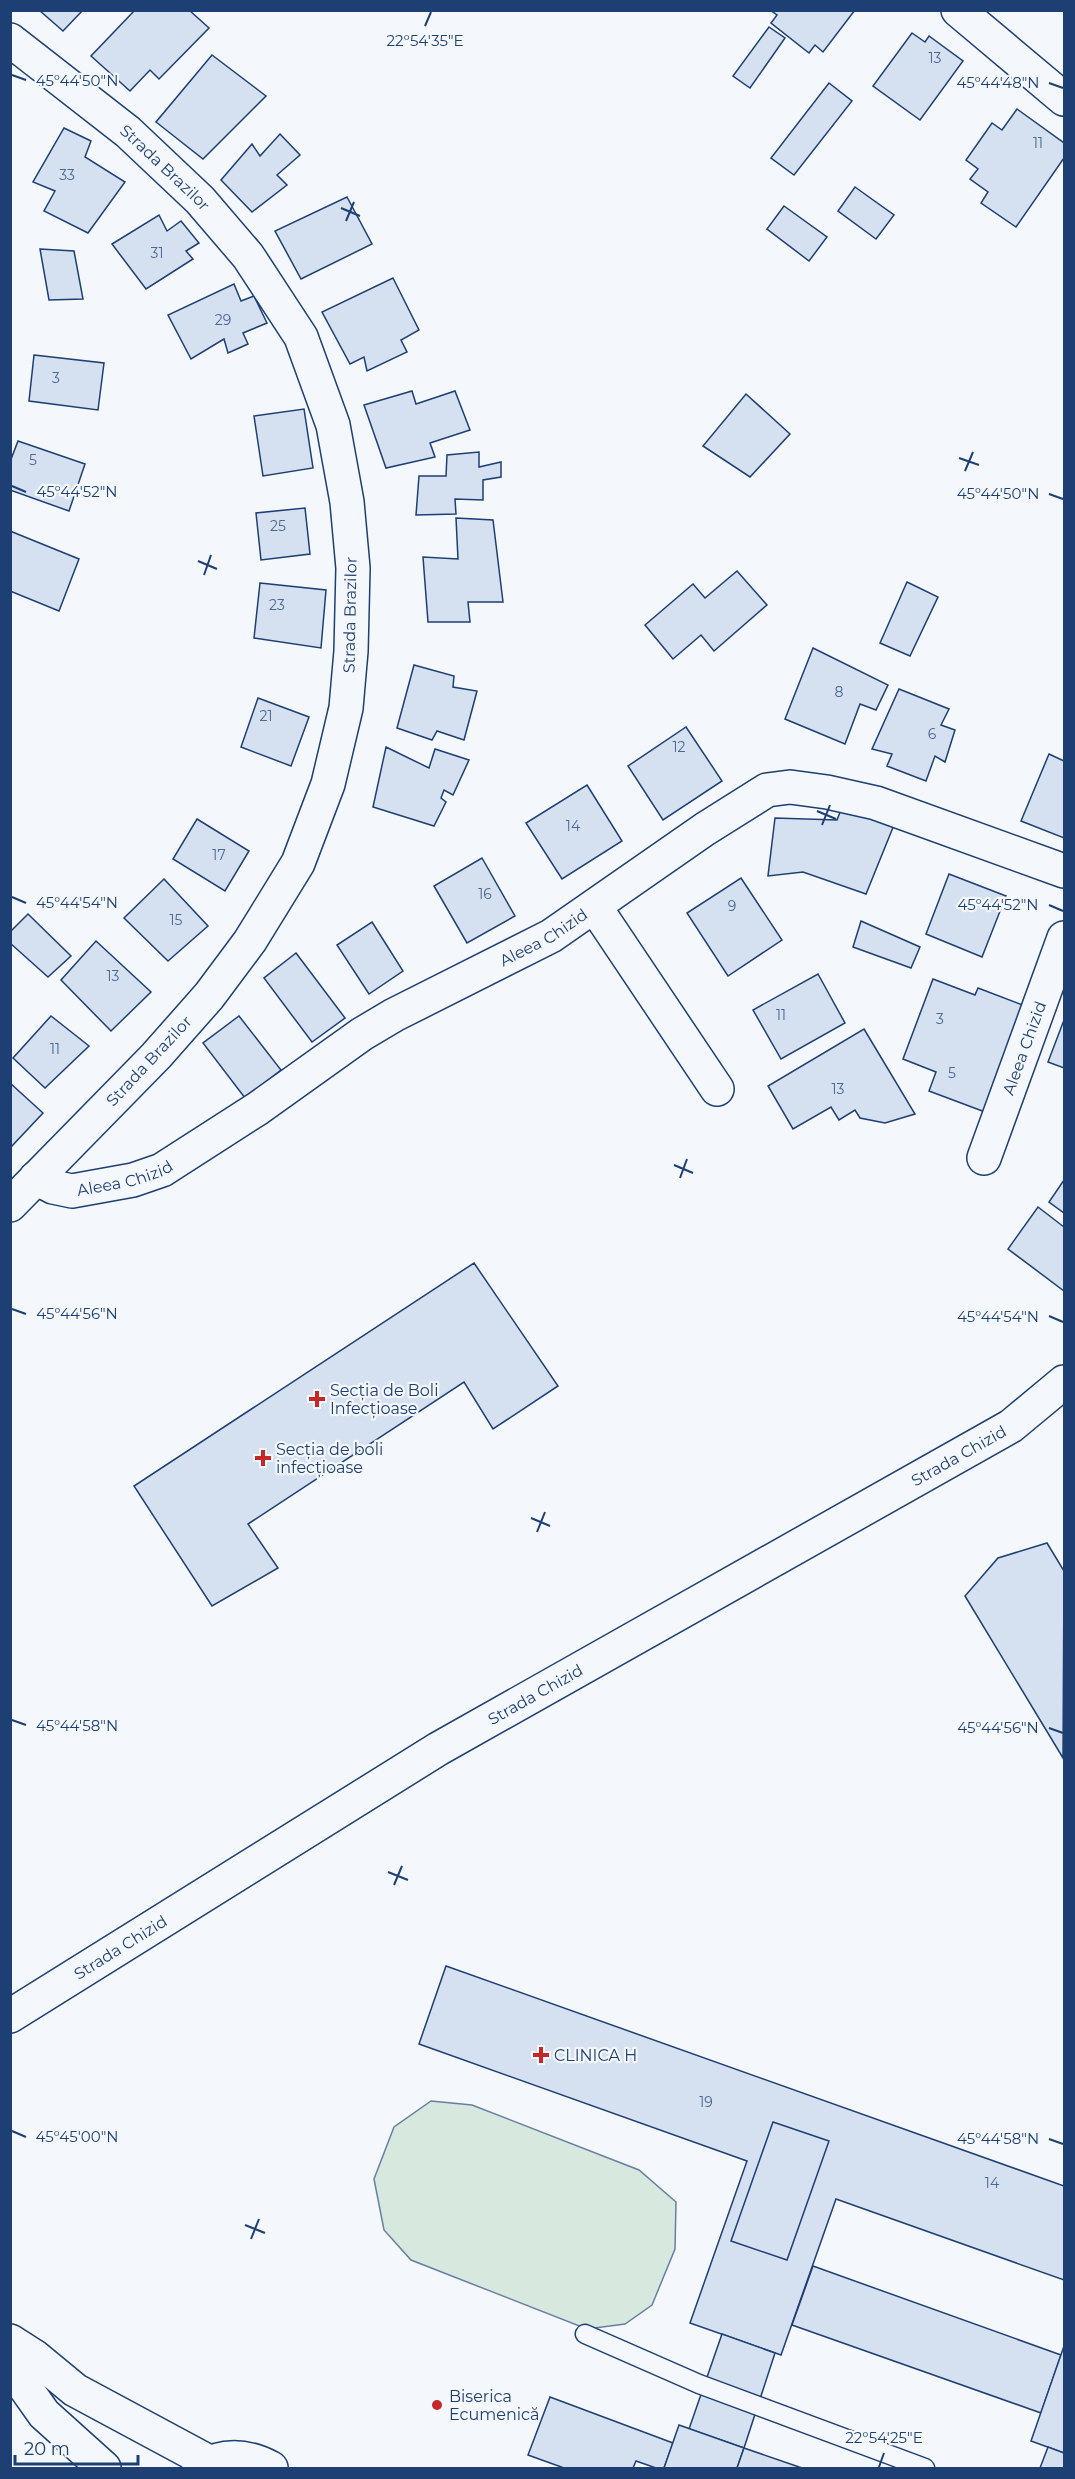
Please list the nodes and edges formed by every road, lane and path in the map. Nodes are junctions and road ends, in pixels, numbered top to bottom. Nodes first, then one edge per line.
1 (958, 10) edge
2 (10, 40) edge
3 (1065, 99) edge
4 (1065, 872) edge
5 (595, 907) junction
6 (1065, 938) edge
7 (717, 1089) dead end
8 (984, 1158) dead end
9 (36, 1178) junction
10 (10, 1205) edge
11 (1065, 1382) edge
12 (10, 2016) edge
13 (585, 2334) dead end
14 (10, 2341) edge
15 (10, 2366) edge
16 (204, 2465) edge
17 (105, 2469) edge
18 (271, 2469) edge
19 (925, 2469) edge

1 - 3 street
2 - 9 street, Strada Brazilor
4 - 5 street, Aleea Chizid
5 - 7 street
5 - 9 street, Aleea Chizid
6 - 8 street, Aleea Chizid
9 - 10 street, Strada Brazilor
11 - 12 street, Strada Chizid
13 - 19 lane
14 - 16 street
15 - 17 street
16 - 18 street

